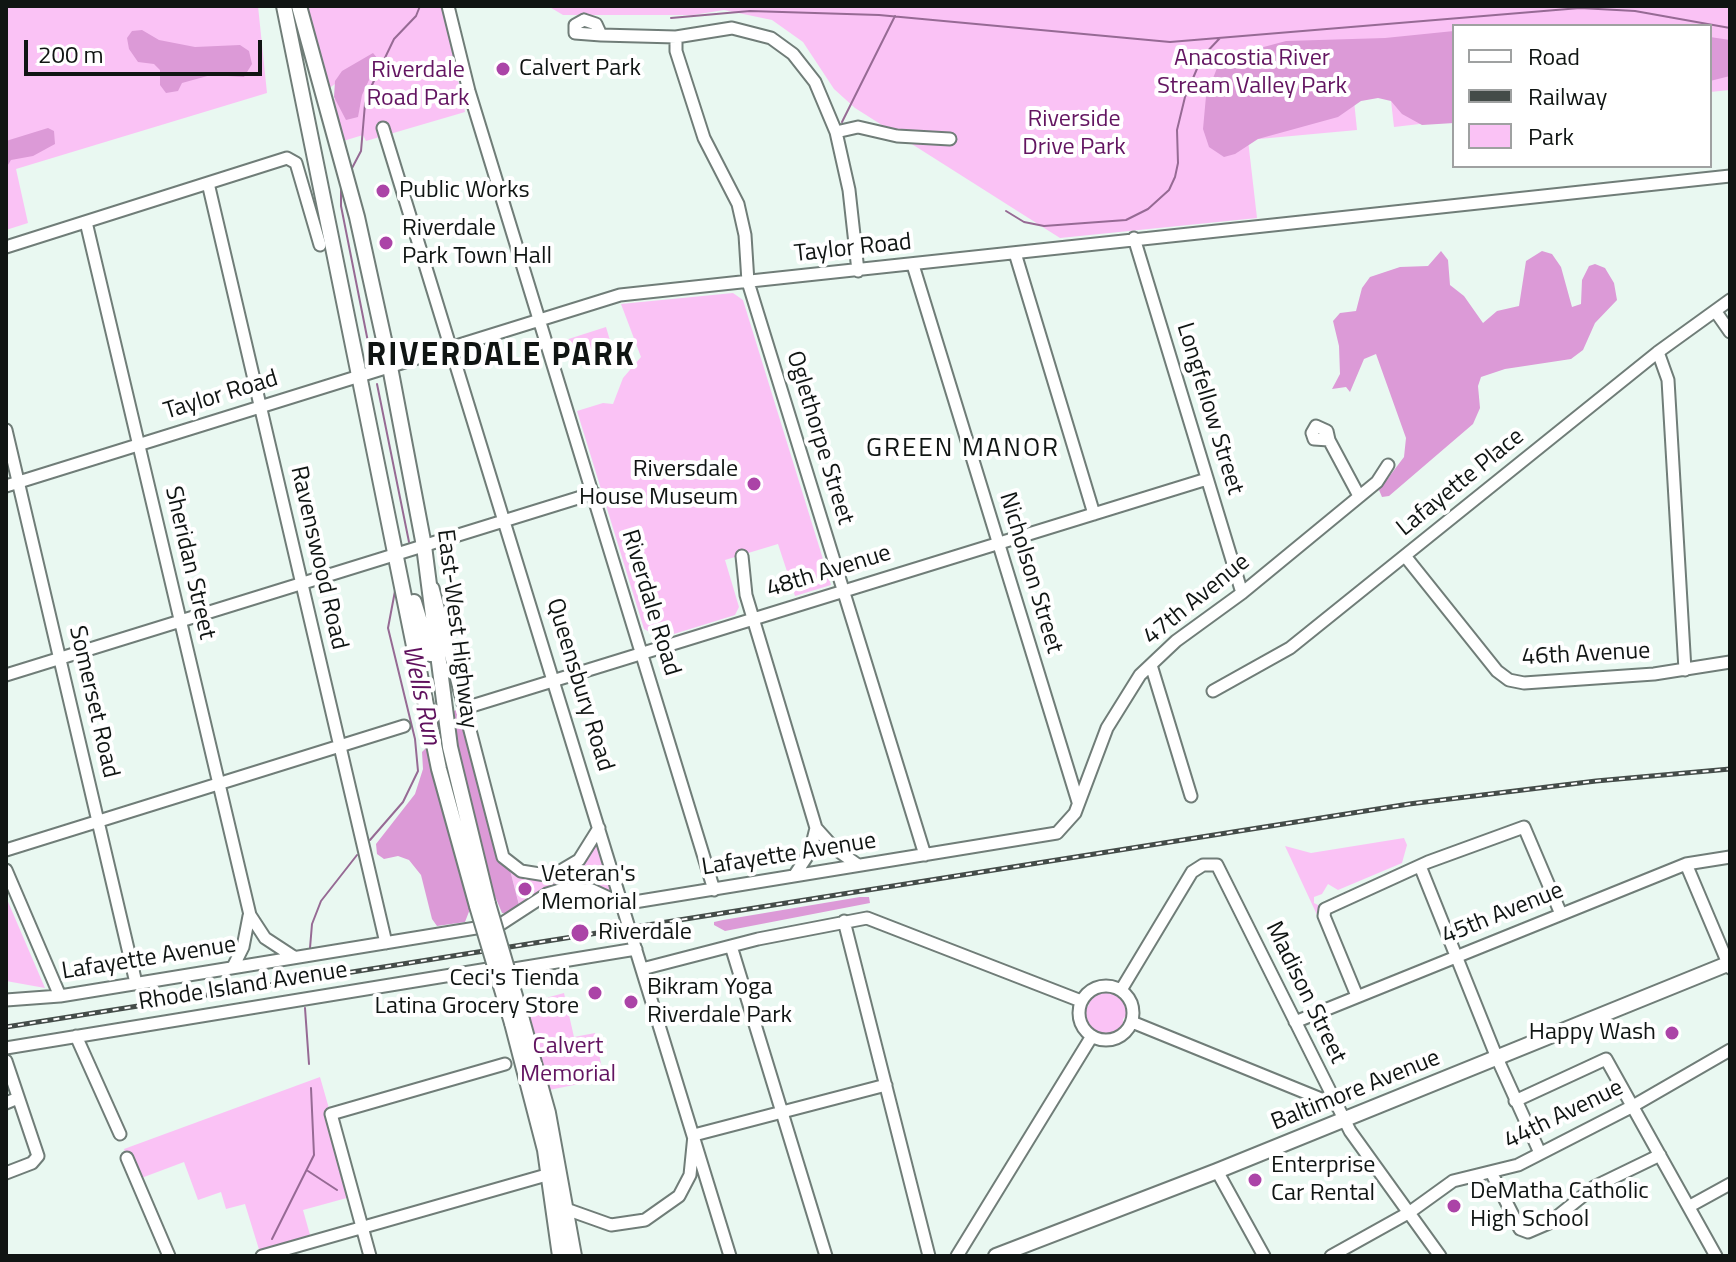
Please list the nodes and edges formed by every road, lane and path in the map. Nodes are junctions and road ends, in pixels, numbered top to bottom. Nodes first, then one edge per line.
1 (284, 6) edge
2 (299, 6) edge
3 (448, 6) edge
4 (601, 35) dead end
5 (676, 37) junction
6 (383, 128) dead end
7 (836, 132) junction
8 (950, 139) dead end
9 (1730, 176) edge
10 (208, 183) junction
11 (86, 222) junction
12 (1134, 238) junction
13 (320, 245) dead end
14 (6, 247) edge
15 (1015, 253) junction
16 (913, 265) junction
17 (858, 271) junction
18 (748, 282) junction
19 (1730, 300) edge
20 (1716, 312) junction
21 (539, 320) junction
22 (1730, 332) edge
23 (452, 347) junction
24 (1658, 352) junction
25 (390, 367) junction
26 (359, 376) junction
27 (260, 407) junction
28 (6, 430) edge
29 (1329, 440) dead end
30 (139, 444) junction
31 (1388, 465) dead end
32 (1207, 479) junction
33 (12, 484) edge
34 (594, 493) junction
35 (1359, 496) junction
36 (1094, 514) junction
37 (506, 520) junction
38 (998, 544) junction
39 (424, 546) junction
40 (395, 555) junction
41 (742, 556) dead end
42 (1405, 556) junction
43 (427, 571) junction
44 (302, 584) junction
45 (843, 591) junction
46 (1242, 593) junction
47 (753, 619) junction
48 (180, 621) junction
49 (642, 653) junction
50 (60, 659) junction
51 (1730, 662) edge
52 (1151, 665) junction
53 (1685, 670) junction
54 (6, 675) edge
55 (555, 680) junction
56 (440, 685) junction
57 (1213, 691) dead end
58 (465, 708) junction
59 (404, 726) dead end
60 (340, 746) junction
61 (219, 784) junction
62 (1191, 796) dead end
63 (1078, 803) junction
64 (98, 821) junction
65 (599, 828) junction
66 (816, 828) junction
67 (6, 850) edge
68 (925, 855) junction
69 (1730, 857) edge
70 (1686, 864) junction
71 (858, 865) junction
72 (1420, 866) junction
73 (6, 870) edge
74 (552, 876) junction
75 (794, 876) junction
76 (714, 890) junction
77 (556, 891) junction
78 (622, 904) junction
79 (482, 905) junction
80 (1561, 914) junction
81 (250, 915) junction
82 (844, 921) junction
83 (501, 924) dead end
84 (476, 928) dead end
85 (386, 943) junction
86 (731, 946) junction
87 (636, 949) junction
88 (1456, 956) junction
89 (294, 957) junction
90 (1729, 965) edge
91 (233, 967) junction
92 (488, 969) dead end
93 (514, 969) dead end
94 (642, 969) junction
95 (136, 983) junction
96 (1121, 990) junction
97 (60, 996) junction
98 (1357, 996) junction
99 (10, 998) edge
100 (1081, 1001) junction
101 (517, 1022) junction
102 (1132, 1022) junction
103 (1295, 1022) junction
104 (76, 1036) junction
105 (1092, 1036) junction
106 (6, 1048) edge
107 (1730, 1050) edge
108 (1497, 1058) junction
109 (6, 1061) edge
110 (505, 1064) dead end
111 (886, 1085) junction
112 (18, 1098) junction
113 (1515, 1101) junction
114 (6, 1103) edge
115 (1336, 1105) junction
116 (1633, 1106) junction
117 (782, 1112) junction
118 (1343, 1120) junction
119 (120, 1134) dead end
120 (694, 1135) junction
121 (1540, 1153) junction
122 (1660, 1155) junction
123 (127, 1158) dead end
124 (1217, 1171) junction
125 (1491, 1172) junction
126 (6, 1173) edge
127 (550, 1174) junction
128 (1730, 1184) edge
129 (1690, 1206) junction
130 (566, 1209) junction
131 (1410, 1212) junction
132 (362, 1228) junction
133 (1016, 1253) edge
134 (169, 1256) edge
135 (262, 1256) edge
136 (370, 1256) edge
137 (560, 1256) edge
138 (574, 1256) edge
139 (730, 1256) edge
140 (826, 1256) edge
141 (929, 1256) edge
142 (957, 1256) edge
143 (996, 1256) edge
144 (1264, 1256) edge
145 (1331, 1256) edge
146 (1440, 1256) edge
147 (1716, 1256) edge

1 - 26 main road, East-West Highway
2 - 25 main road, East-West Highway
3 - 21 street, Riverdale Road
4 - 5 street
5 - 7 street
5 - 18 street, Oglethorpe Street
6 - 23 street, Queensbury Road
7 - 8 street
7 - 17 street
9 - 12 street, Taylor Road
10 - 11 street
10 - 13 street
10 - 27 street, Ravenswood Road
11 - 14 street
11 - 30 street, Sheridan Street
12 - 15 street, Taylor Road
12 - 32 street, Longfellow Street
15 - 16 street, Taylor Road
15 - 36 street
16 - 17 street, Taylor Road
16 - 38 street, Nicholson Street
17 - 18 street, Taylor Road
18 - 21 street, Taylor Road
18 - 45 street, Oglethorpe Street
19 - 20 street, Lafayette Place
20 - 22 street
20 - 24 street, Lafayette Place
21 - 23 street, Taylor Road
21 - 34 street, Riverdale Road
23 - 25 street, Taylor Road
23 - 37 street, Queensbury Road
24 - 42 street, Lafayette Place
24 - 53 street
25 - 26 street, Taylor Road
25 - 39 main road, East-West Highway
26 - 27 street, Taylor Road
26 - 40 main road, East-West Highway
27 - 30 street, Taylor Road
27 - 44 street, Ravenswood Road
28 - 33 street, Somerset Road
29 - 35 street
30 - 33 street, Taylor Road
30 - 48 street, Sheridan Street
31 - 35 street, 47th Avenue
32 - 36 street, 48th Avenue
32 - 46 street, Longfellow Street
33 - 50 street, Somerset Road
34 - 37 street
34 - 49 street, Riverdale Road
35 - 46 street, 47th Avenue
36 - 38 street, 48th Avenue
37 - 39 street
37 - 55 street, Queensbury Road
38 - 45 street, 48th Avenue
38 - 63 street, Nicholson Street
39 - 40 street
39 - 43 main road, East-West Highway
40 - 44 street
40 - 56 main road
40 - 79 main road, East-West Highway
41 - 47 street
42 - 53 street, 46th Avenue
42 - 57 street, Lafayette Place
43 - 56 main road, East-West Highway
43 - 58 street
44 - 48 street
44 - 60 street, Ravenswood Road
45 - 47 street, 48th Avenue
45 - 68 street, Oglethorpe Street
46 - 52 street, 47th Avenue
47 - 49 street, 48th Avenue
47 - 66 street
48 - 50 street
48 - 61 street, Sheridan Street
49 - 55 street, 48th Avenue
49 - 76 street, Riverdale Road
50 - 54 street
50 - 64 street, Somerset Road
51 - 53 street, 46th Avenue
52 - 62 street
52 - 63 street, 47th Avenue
55 - 58 street, 48th Avenue
55 - 65 street, Queensbury Road
56 - 79 main road, East-West Highway
58 - 74 street
59 - 60 street
60 - 61 street
60 - 85 street, Ravenswood Road
61 - 64 street
61 - 81 street, Sheridan Street
63 - 68 street, Lafayette Avenue
64 - 67 street
64 - 95 street, Somerset Road
65 - 74 street
65 - 78 street, Queensbury Road
66 - 71 street
66 - 75 street
68 - 71 street, Lafayette Avenue
69 - 70 street, 45th Avenue
70 - 80 street, 45th Avenue
70 - 90 street
71 - 75 street, Lafayette Avenue
72 - 80 street
72 - 88 street
72 - 98 street
73 - 97 street
74 - 77 street
75 - 76 street, Lafayette Avenue
76 - 78 street, Lafayette Avenue
77 - 78 street, Lafayette Avenue
77 - 83 street
78 - 87 street, Queensbury Road
79 - 101 main road, East-West Highway, bridge
80 - 88 street, 45th Avenue
81 - 89 street, Sheridan Street
81 - 91 street, Sheridan Street
82 - 86 street
82 - 100 street
82 - 111 street
84 - 85 street, Lafayette Avenue
85 - 89 street, Lafayette Avenue
86 - 94 street
86 - 117 street
87 - 93 street
87 - 94 street, Queensbury Road
88 - 98 street, 45th Avenue
88 - 108 street
89 - 91 street, Lafayette Avenue
90 - 108 main road, Baltimore Avenue
91 - 95 street, Lafayette Avenue
92 - 104 street, Rhode Island Avenue
94 - 120 street, Queensbury Road
95 - 97 street, Lafayette Avenue
96 - 100 street
96 - 102 street
96 - 103 street, Madison Street
97 - 99 street, Lafayette Avenue
98 - 103 street, 45th Avenue
100 - 105 street
101 - 127 main road, East-West Highway
101 - 130 main road, East-West Highway
102 - 105 street
102 - 115 street
103 - 115 street, Madison Street
104 - 106 street, Rhode Island Avenue
104 - 119 street
105 - 142 street
107 - 116 street, 44th Avenue
108 - 113 street
108 - 118 main road, Baltimore Avenue
109 - 112 street
110 - 132 street
111 - 117 street
111 - 141 street
112 - 114 street
112 - 126 street
113 - 116 street
113 - 121 street
115 - 118 street, Madison Street
116 - 121 street, 44th Avenue
116 - 122 street
117 - 120 street
117 - 140 street
118 - 124 main road, Baltimore Avenue
118 - 131 street, Madison Street
120 - 130 street
120 - 139 street, Queensbury Road
121 - 125 street, 44th Avenue
122 - 125 street
122 - 129 street
123 - 134 street
124 - 133 main road, Baltimore Avenue
124 - 144 street
125 - 131 street, 44th Avenue
127 - 132 street
127 - 137 main road, East-West Highway
128 - 129 street
129 - 147 street
130 - 138 main road, East-West Highway
131 - 145 street, 44th Avenue
131 - 146 street, Madison Street
132 - 135 street
132 - 136 street
133 - 143 main road, Baltimore Avenue

